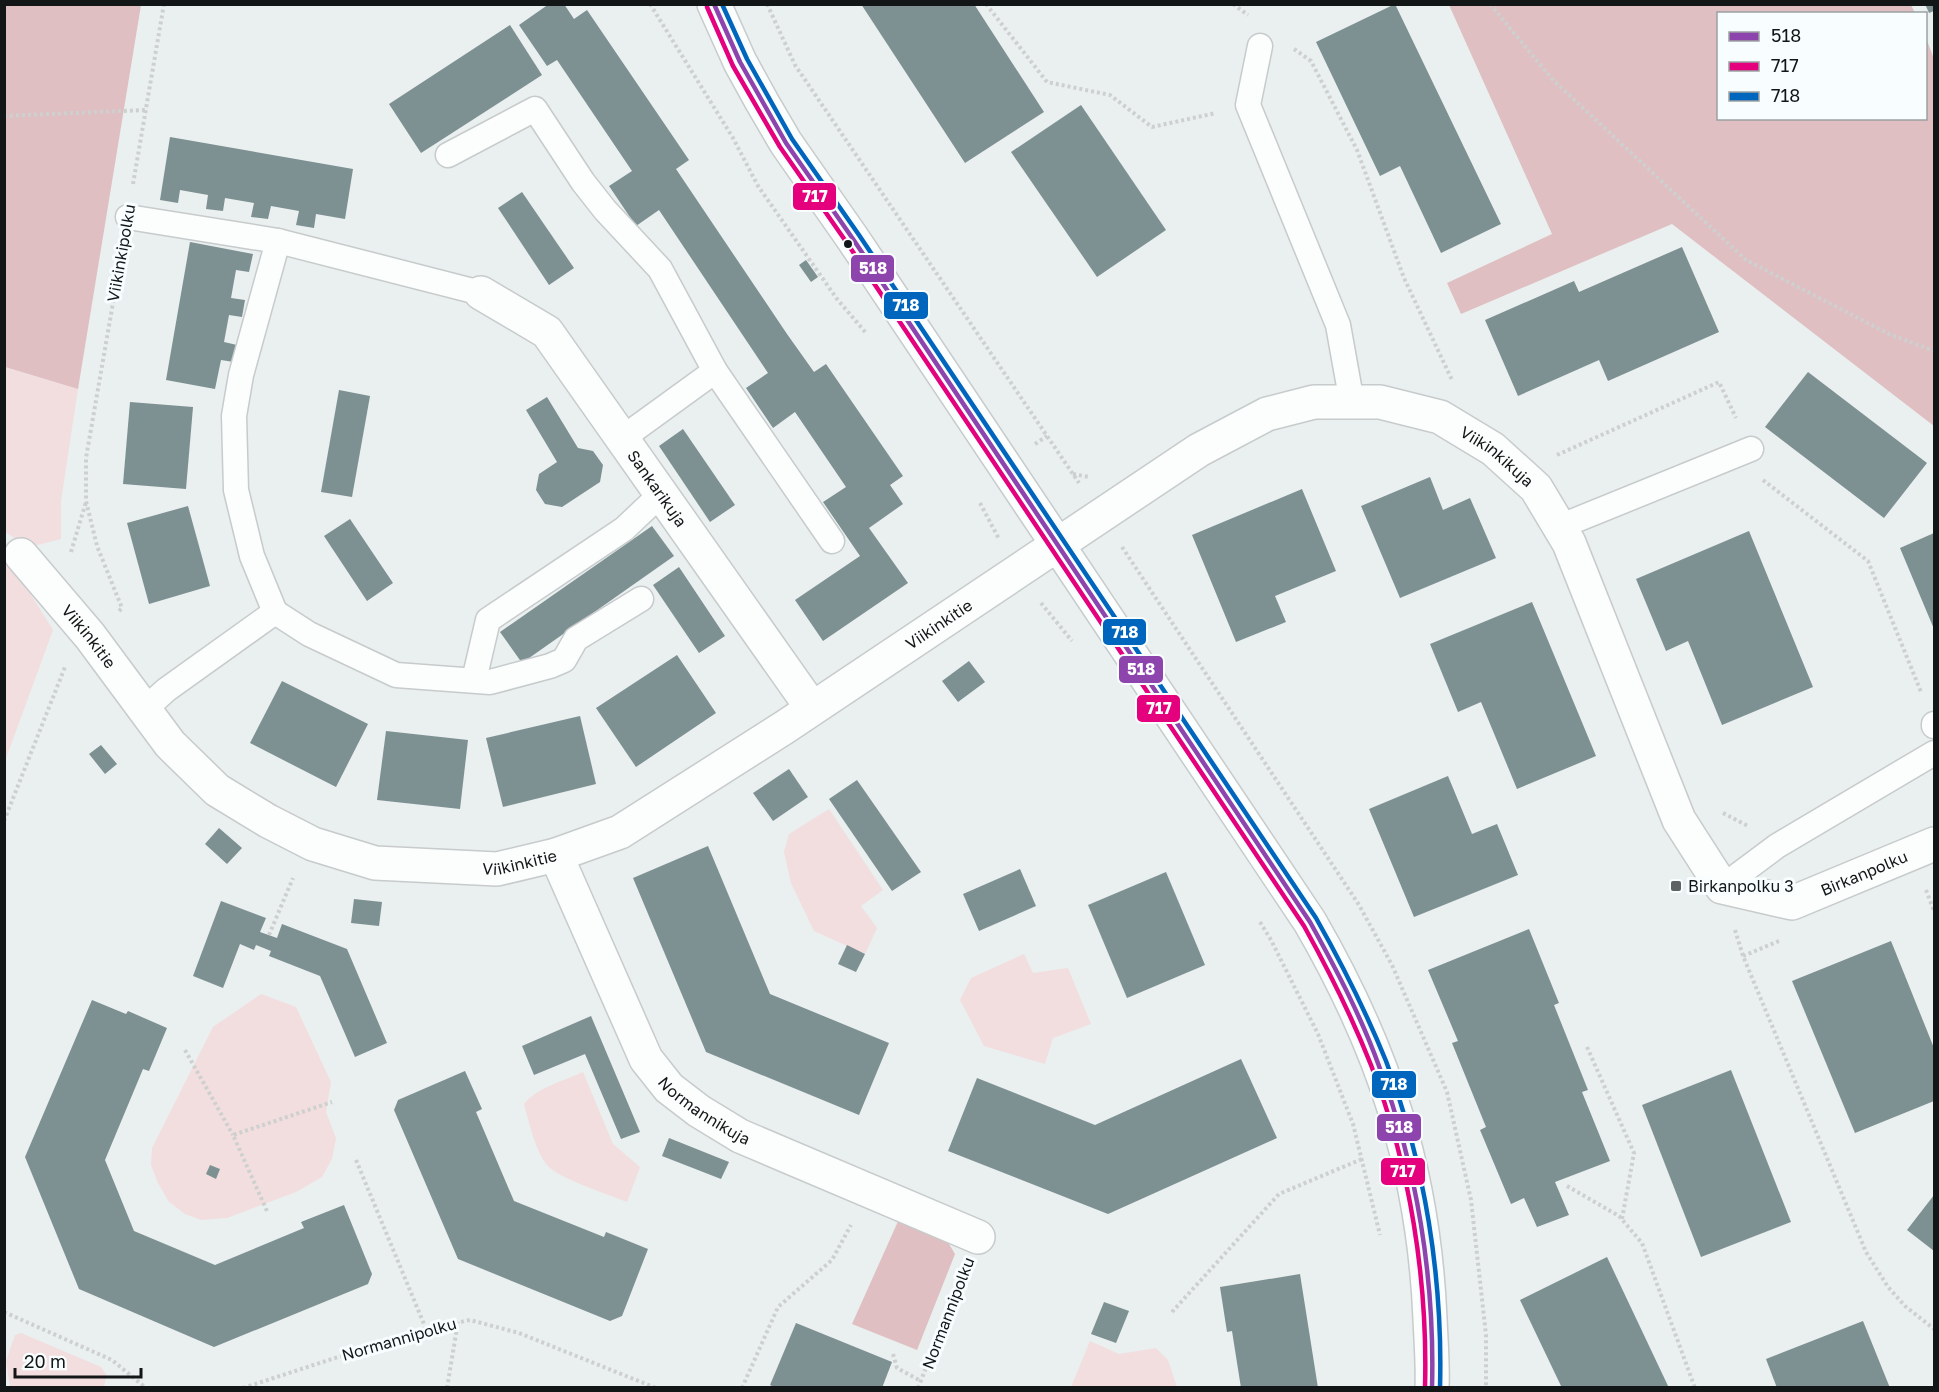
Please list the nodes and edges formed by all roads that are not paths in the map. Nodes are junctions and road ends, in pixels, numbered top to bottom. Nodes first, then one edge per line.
1 (714, 4) edge
2 (1260, 46) dead end
3 (448, 155) dead end
4 (128, 217) road end
5 (278, 241) junction
6 (481, 293) joint
7 (715, 371) junction
8 (1352, 402) junction
9 (620, 436) junction
10 (1751, 449) road end
11 (661, 494) junction
12 (1559, 527) junction
13 (832, 541) dead end
14 (1057, 545) junction
15 (21, 555) dead end
16 (641, 599) dead end
17 (274, 612) junction
18 (474, 680) junction
19 (812, 708) junction
20 (144, 710) junction
21 (1935, 753) edge
22 (1935, 844) edge
23 (556, 855) junction
24 (1722, 887) junction
25 (978, 1237) road end
26 (1432, 1388) edge

1 - 14 street
2 - 8 lane
3 - 7 lane
4 - 5 lane
5 - 6 lane
5 - 17 lane
6 - 9 street, Sankarikuja
7 - 9 lane
7 - 13 lane
8 - 12 street, Viikinkikuja
8 - 14 street, Viikinkikuja
9 - 11 street, Sankarikuja
10 - 12 lane
11 - 18 lane
11 - 19 street, Sankarikuja
12 - 24 street, Viikinkikuja
14 - 19 street, Viikinkitie
14 - 26 street
15 - 20 street, Viikinkitie
16 - 18 lane
17 - 18 lane
17 - 20 lane
19 - 23 street, Viikinkitie
20 - 23 street, Viikinkitie
21 - 24 lane
22 - 24 street, Birkanpolku
23 - 25 street, Normannikuja

